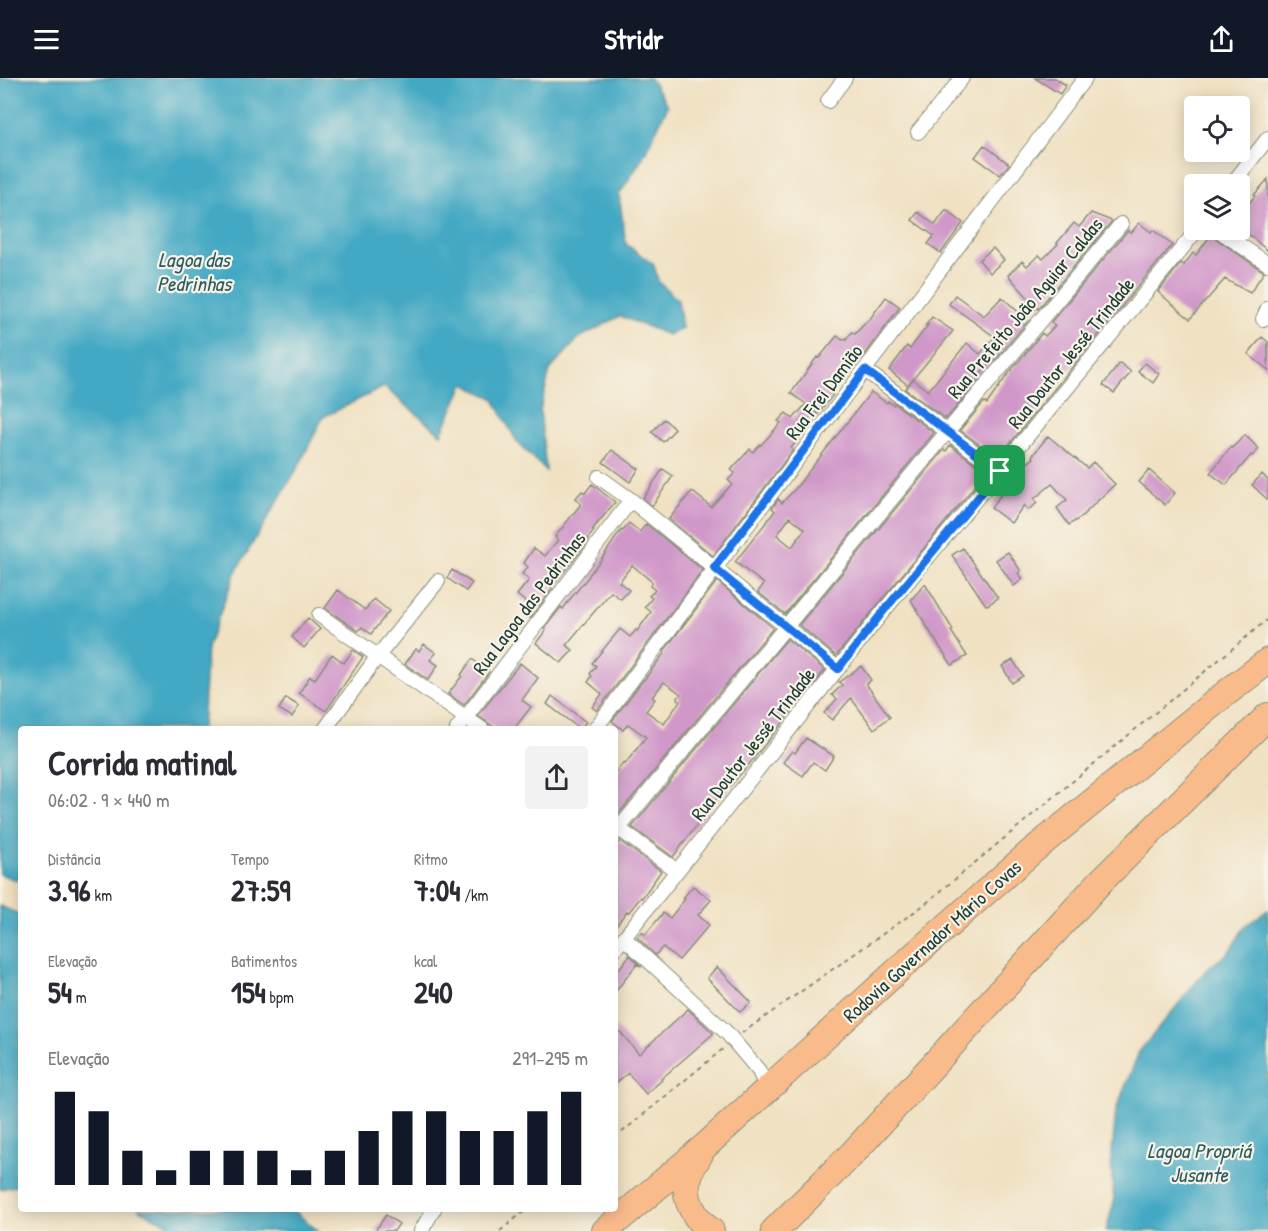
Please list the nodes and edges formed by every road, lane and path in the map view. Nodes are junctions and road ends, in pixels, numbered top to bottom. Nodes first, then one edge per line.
1 (845, 78) edge
2 (962, 78) edge
3 (1085, 78) edge
4 (828, 101) dead end
5 (918, 132) dead end
6 (1267, 141) edge
7 (1240, 174) edge
8 (1121, 224) dead end
9 (1189, 240) edge
10 (1233, 240) edge
11 (1268, 264) edge
12 (865, 370) junction
13 (947, 432) junction
14 (1000, 471) junction
15 (598, 477) dead end
16 (631, 500) junction
17 (714, 568) junction
18 (438, 581) dead end
19 (319, 615) dead end
20 (1268, 619) edge
21 (786, 627) junction
22 (378, 656) junction
23 (1268, 661) edge
24 (838, 669) junction
25 (1268, 716) edge
26 (462, 723) edge
27 (327, 726) edge
28 (597, 726) edge
29 (618, 827) edge
30 (618, 830) edge
31 (677, 872) junction
32 (619, 944) edge
33 (733, 1040) junction
34 (767, 1089) junction
35 (618, 1136) edge
36 (703, 1148) junction
37 (432, 1212) edge
38 (523, 1212) edge
39 (774, 1229) edge
40 (421, 1231) edge
41 (500, 1231) edge
42 (605, 1231) edge
43 (711, 1231) edge

1 - 4 street
2 - 5 street
3 - 12 street, Rua Frei Damião
6 - 7 street
8 - 13 street, Rua Prefeito João Aguiar Caldas
9 - 14 street, Rua Doutor Jessé Trindade
10 - 11 street
12 - 13 street
12 - 17 street, Rua Frei Damião
13 - 14 street
13 - 21 street, Rua Prefeito João Aguiar Caldas
14 - 24 street, Rua Doutor Jessé Trindade
15 - 16 street
16 - 17 street
16 - 26 street, Rua Lagoa das Pedrinhas
17 - 21 street
17 - 28 street, Rua Frei Damião
18 - 22 street
19 - 22 street
20 - 33 path
21 - 24 street
21 - 29 street, Rua Prefeito João Aguiar Caldas
22 - 26 street
22 - 27 street
23 - 34 highway, Rodovia Governador Mário Covas
24 - 31 street, Rua Doutor Jessé Trindade
25 - 39 highway
30 - 31 street
31 - 32 street, Rua Doutor Jessé Trindade
32 - 33 street
33 - 34 street
33 - 35 path
34 - 36 highway, Rodovia Governador Mário Covas
36 - 42 highway, Rodovia Governador Mário Covas
36 - 43 highway
37 - 40 street
38 - 41 path

